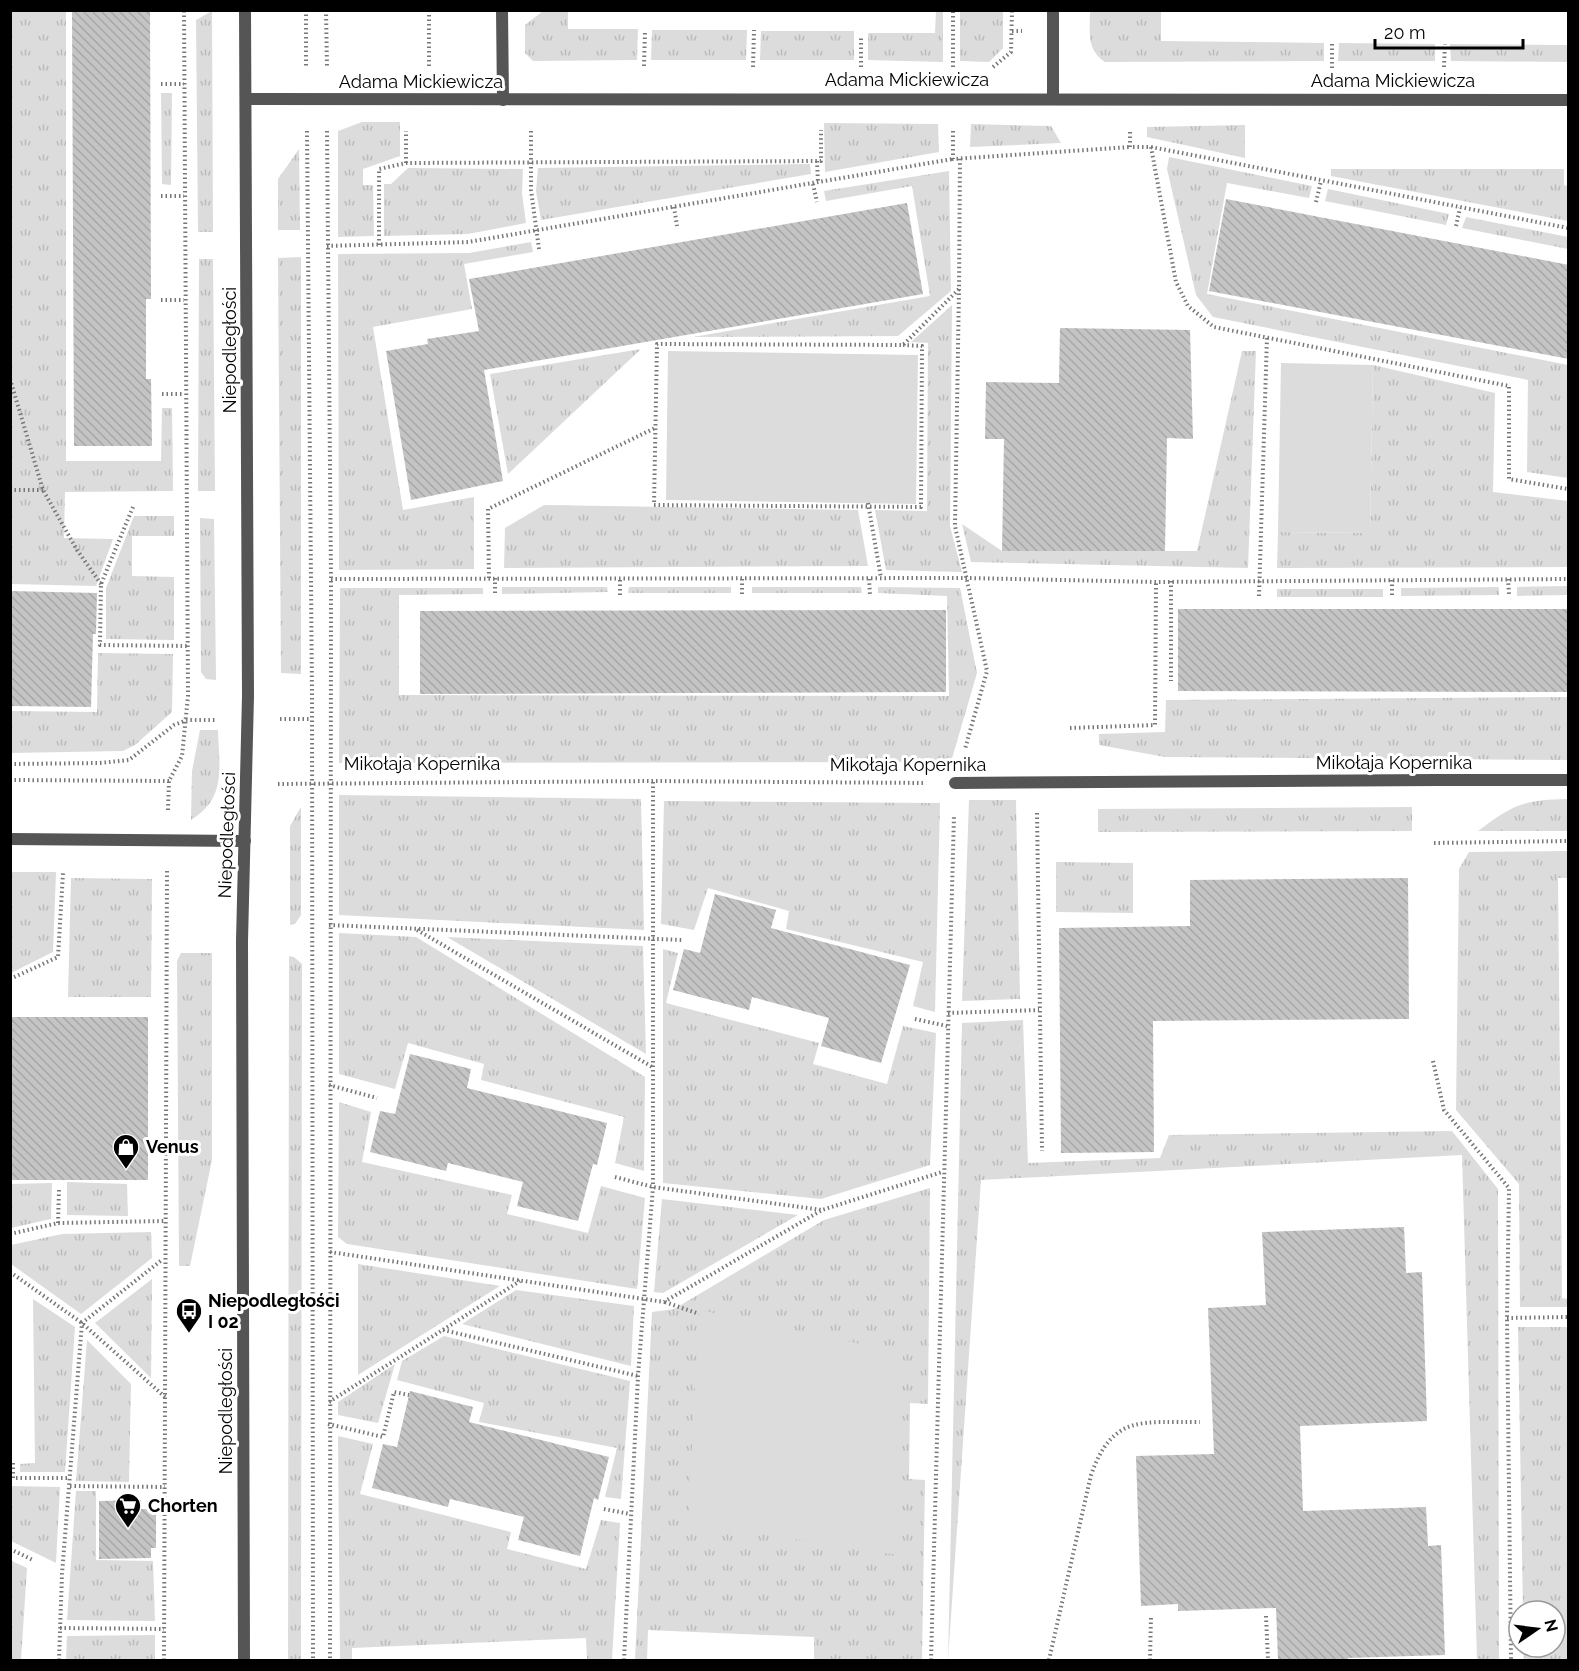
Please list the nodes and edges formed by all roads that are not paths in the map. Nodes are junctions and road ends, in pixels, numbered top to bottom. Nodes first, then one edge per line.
1 (245, 10) edge
2 (502, 10) edge
3 (1053, 10) edge
4 (1053, 98) junction
5 (246, 99) junction
6 (503, 100) junction
7 (1569, 100) edge
8 (1569, 780) edge
9 (955, 783) road end
10 (10, 839) edge
11 (245, 841) junction
12 (244, 1660) edge

1 - 5 street, Niepodległości
2 - 6 street
3 - 4 street
4 - 6 street, Adama Mickiewicza
4 - 7 street, Adama Mickiewicza
5 - 6 street, Adama Mickiewicza
5 - 11 street, Niepodległości
8 - 9 street, Mikołaja Kopernika
10 - 11 street
11 - 12 street, Niepodległości

